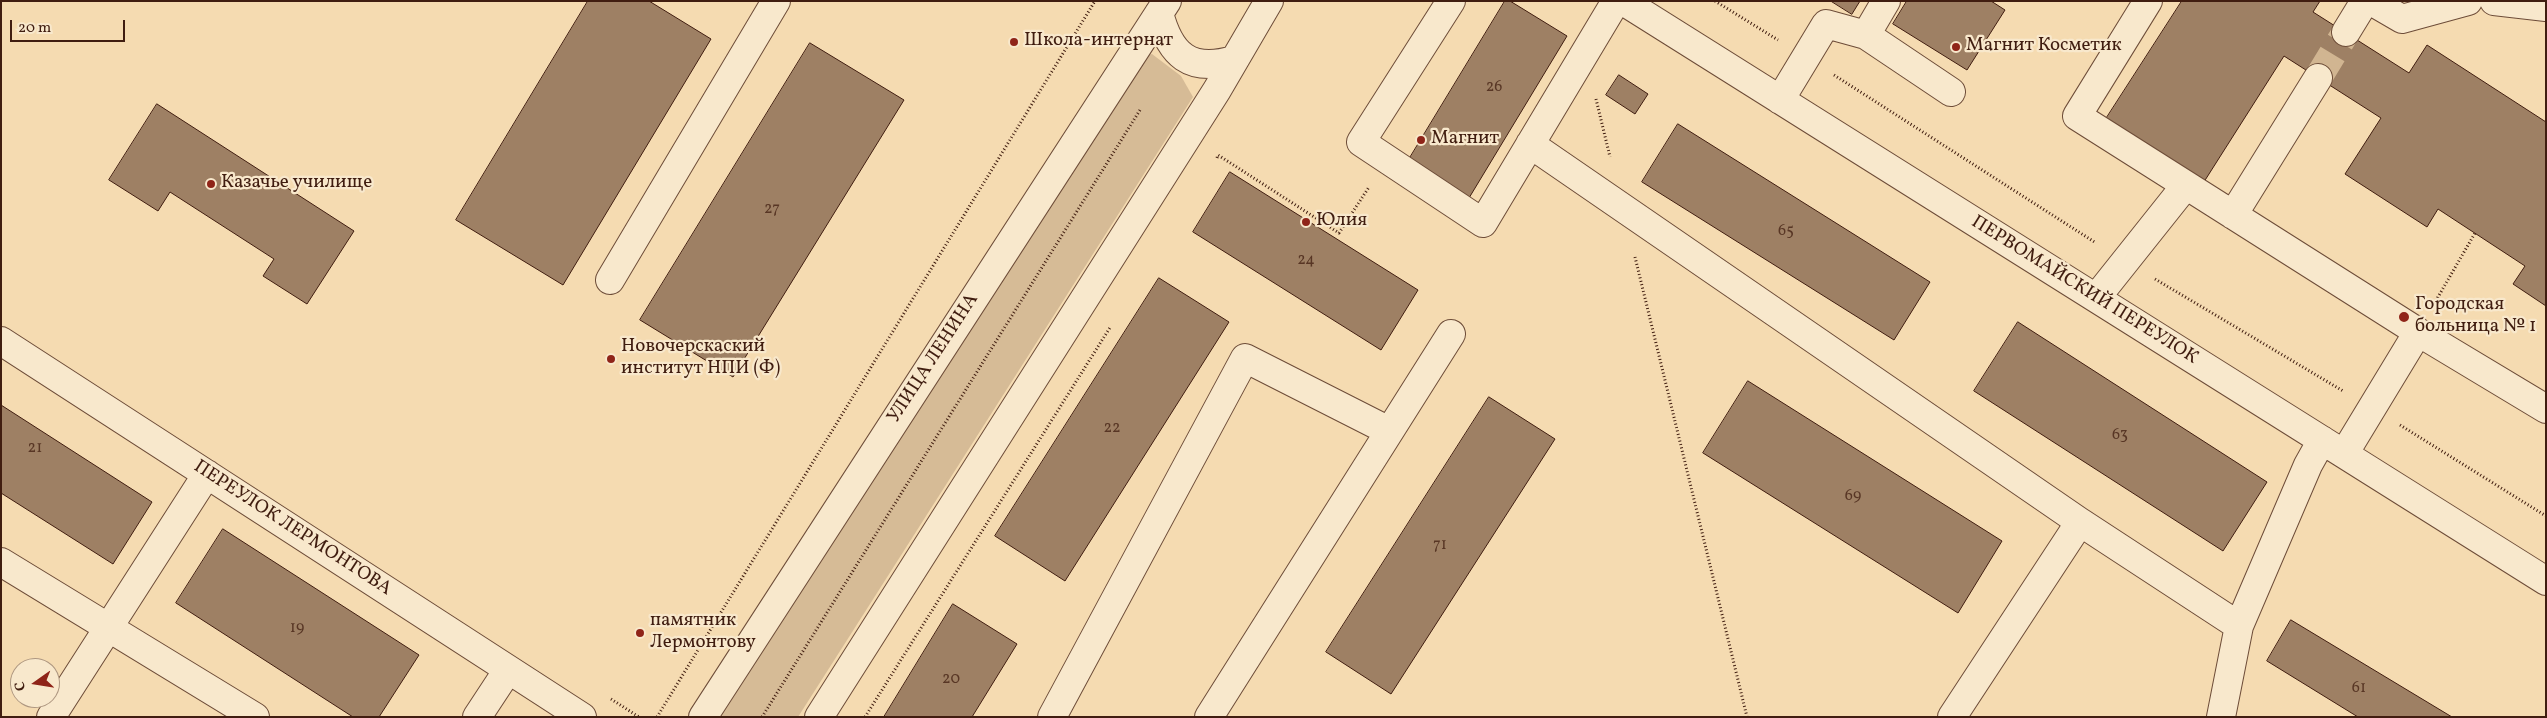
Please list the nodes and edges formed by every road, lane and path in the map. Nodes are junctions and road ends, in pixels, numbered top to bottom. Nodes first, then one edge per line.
1 (776, 1) edge
2 (1095, 1) edge
3 (1270, 1) edge
4 (1451, 1) edge
5 (1616, 1) edge
6 (1623, 1) edge
7 (1886, 1) edge
8 (2148, 1) edge
9 (2365, 1) edge
10 (2371, 1) edge
11 (2468, 1) edge
12 (2494, 1) edge
13 (1163, 7) edge
14 (2546, 7) edge
15 (2346, 32) tunnel mouth
16 (1866, 35) junction
17 (1585, 53) junction
18 (1234, 60) junction
19 (2318, 78) tunnel mouth
20 (1951, 92) dead end
21 (1780, 100) junction
22 (1145, 102) dead end
23 (1530, 144) junction
24 (1387, 159) junction
25 (1213, 164) dead end
26 (2186, 185) junction
27 (1623, 208) junction
28 (2232, 215) junction
29 (2475, 234) dead end
30 (610, 280) dead end
31 (2096, 298) junction
32 (1113, 323) dead end
33 (2418, 332) junction
34 (1451, 334) dead end
35 (1, 341) edge
36 (2546, 409) edge
37 (1389, 431) junction
38 (2333, 447) junction
39 (207, 474) junction
40 (2080, 522) junction
41 (1, 562) edge
42 (2546, 580) edge
43 (2239, 626) junction
44 (108, 628) junction
45 (502, 679) dead end
46 (51, 717) edge
47 (255, 717) edge
48 (476, 717) edge
49 (582, 717) edge
50 (657, 717) edge
51 (703, 717) edge
52 (762, 717) edge
53 (819, 717) edge
54 (865, 717) edge
55 (1052, 717) edge
56 (1209, 717) edge
57 (1747, 717) edge
58 (1952, 717) edge
59 (2221, 717) edge

1 - 30 street
2 - 50 path
3 - 18 street
4 - 24 street
5 - 17 street
6 - 21 street, ПЕРВОМАЙСКИЙ ПЕРЕУЛОК
7 - 16 street
8 - 26 street
9 - 15 street
10 - 11 street
12 - 14 street
13 - 18 street
13 - 51 street, УЛИЦА ЛЕНИНА
16 - 20 street
16 - 21 street
17 - 23 street
17 - 27 path
18 - 53 street
19 - 28 street
21 - 31 street, ПЕРВОМАЙСКИЙ ПЕРЕУЛОК
22 - 52 path
23 - 24 street
23 - 27 street
24 - 25 path
26 - 28 street
26 - 31 street
27 - 40 street
27 - 57 path
28 - 33 street
29 - 33 path
31 - 38 street, ПЕРВОМАЙСКИЙ ПЕРЕУЛОК
32 - 54 path
33 - 36 street
33 - 38 street
34 - 37 street
35 - 39 street, ПЕРЕУЛОК ЛЕРМОНТОВА
37 - 55 street
37 - 56 street
38 - 42 street, ПЕРВОМАЙСКИЙ ПЕРЕУЛОК
38 - 43 street
39 - 44 street
39 - 49 street, ПЕРЕУЛОК ЛЕРМОНТОВА
40 - 43 street
40 - 58 street
41 - 44 street
43 - 59 street
44 - 46 street
44 - 47 street
45 - 48 street

